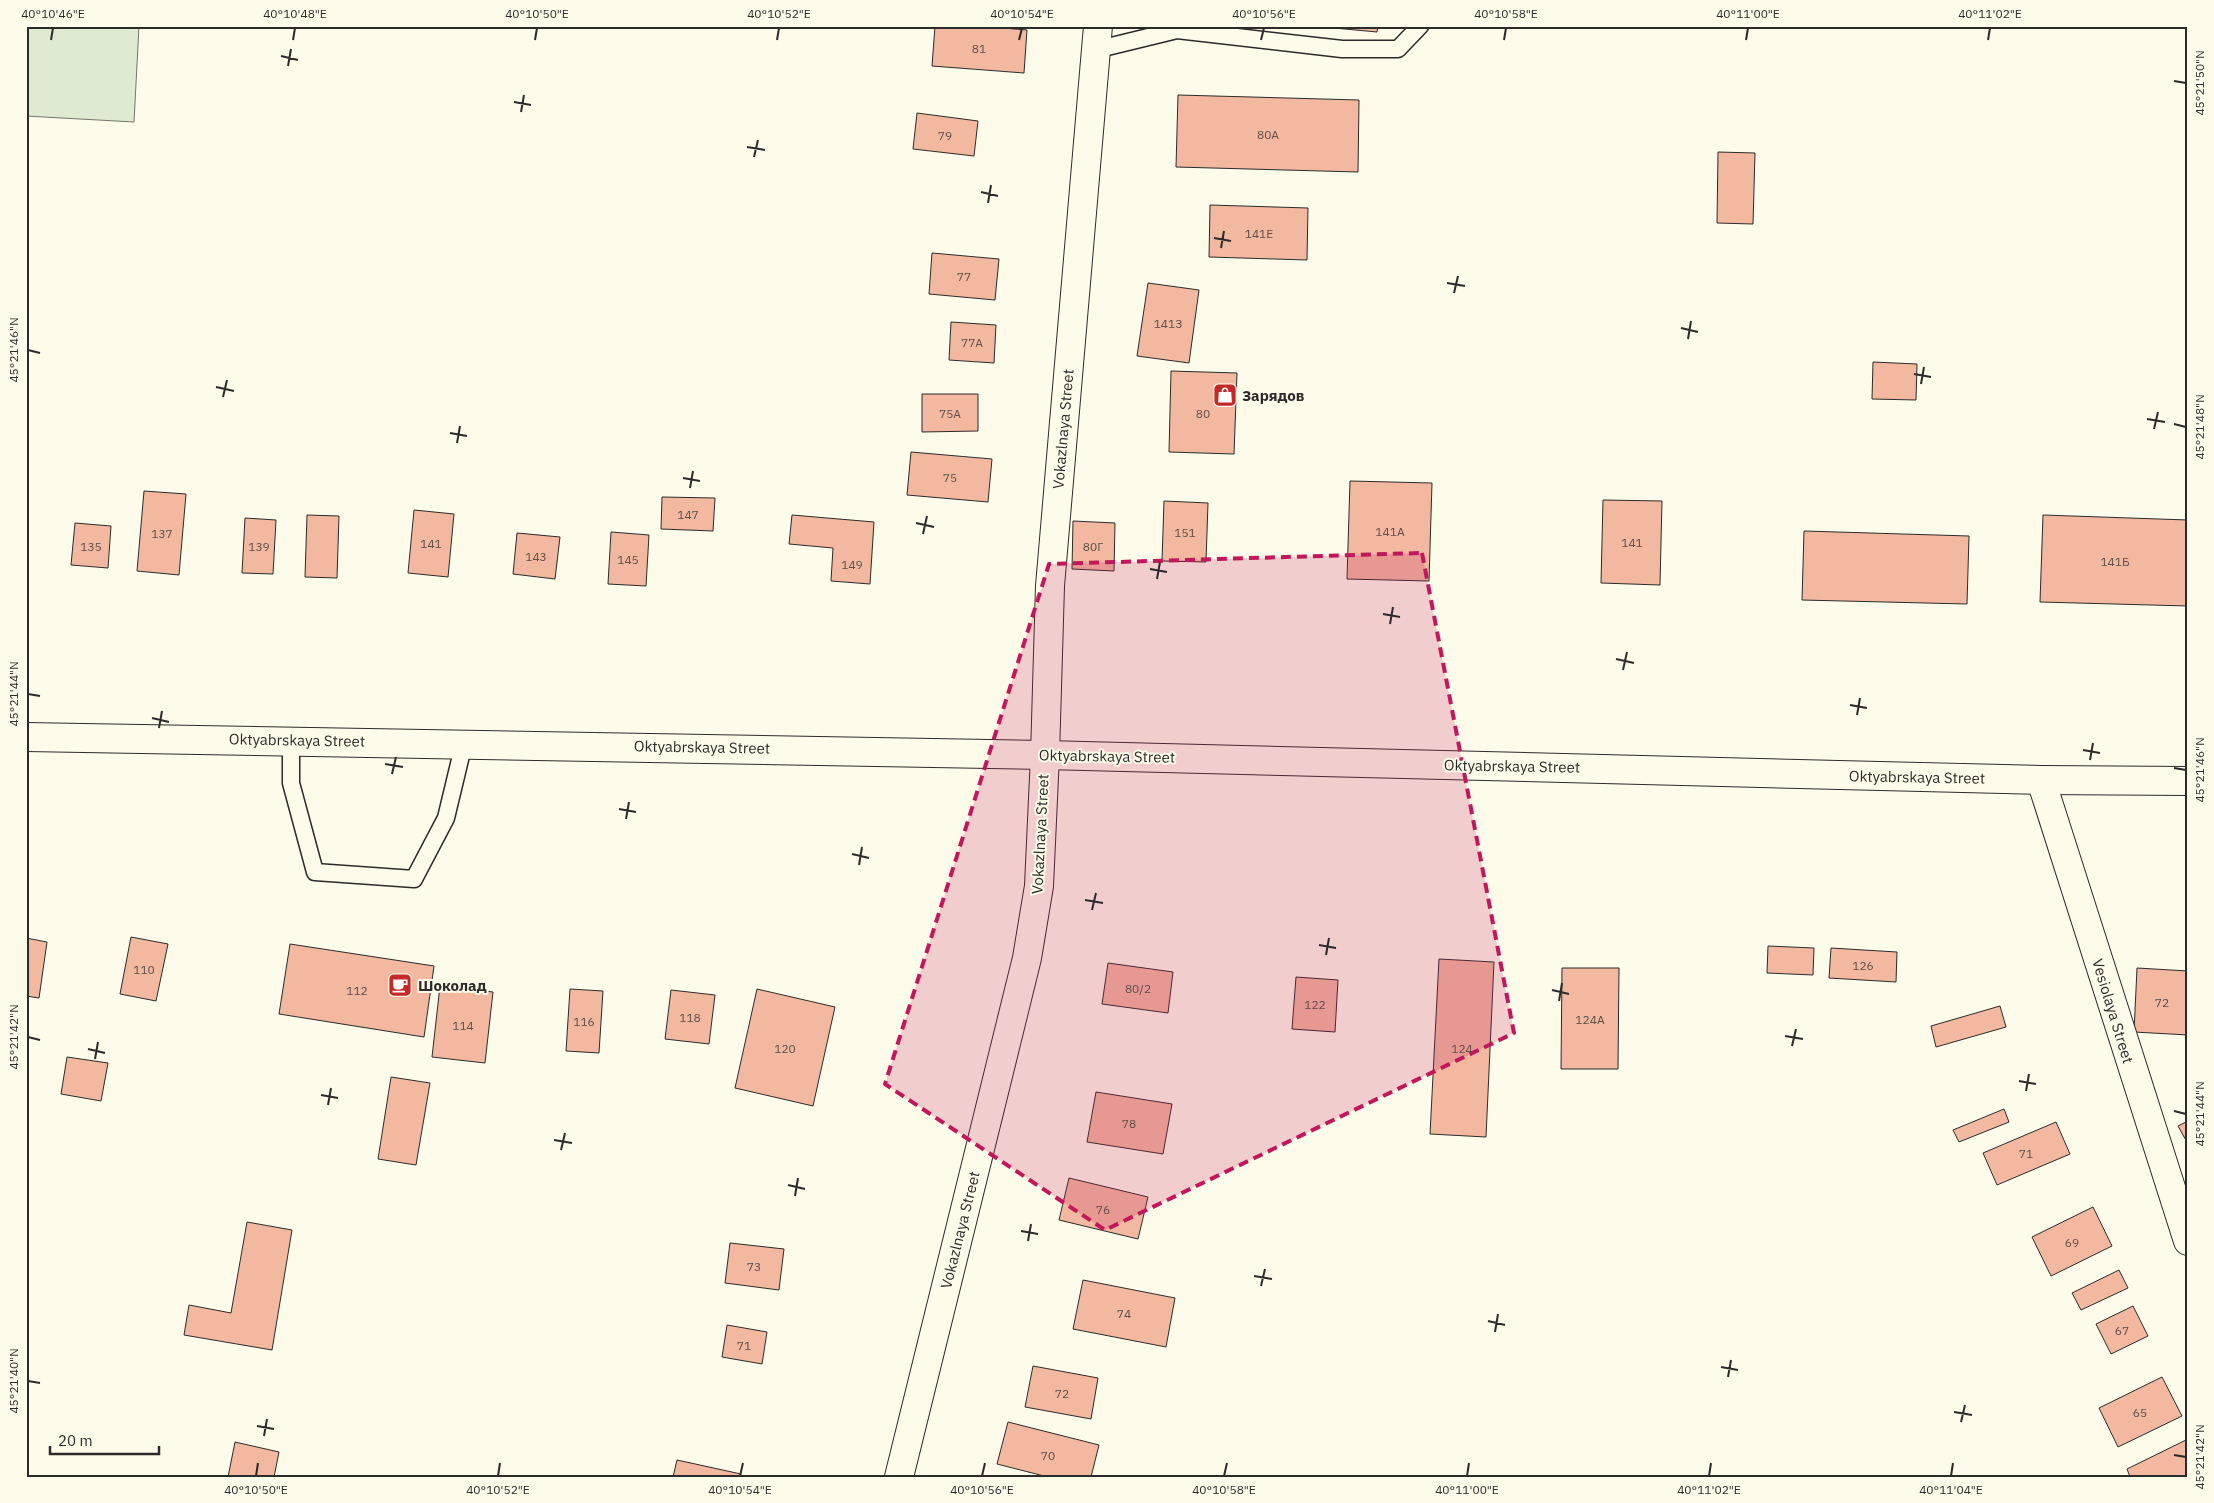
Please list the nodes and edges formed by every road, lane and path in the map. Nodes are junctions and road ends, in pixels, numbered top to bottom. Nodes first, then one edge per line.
1 (1420, 26) edge
2 (1097, 38) edge
3 (26, 737) edge
4 (291, 740) junction
5 (464, 743) junction
6 (1045, 755) junction
7 (2041, 780) junction
8 (2188, 781) edge
9 (2188, 1240) edge
10 (899, 1477) edge

1 - 2 lane
2 - 6 main road, Vokazlnaya Street
3 - 4 main road, Oktyabrskaya Street
4 - 5 main road, Oktyabrskaya Street
4 - 5 lane
5 - 6 main road, Oktyabrskaya Street
6 - 7 main road, Oktyabrskaya Street
6 - 10 main road, Vokazlnaya Street
7 - 8 main road, Oktyabrskaya Street
7 - 9 main road, Vesiolaya Street

